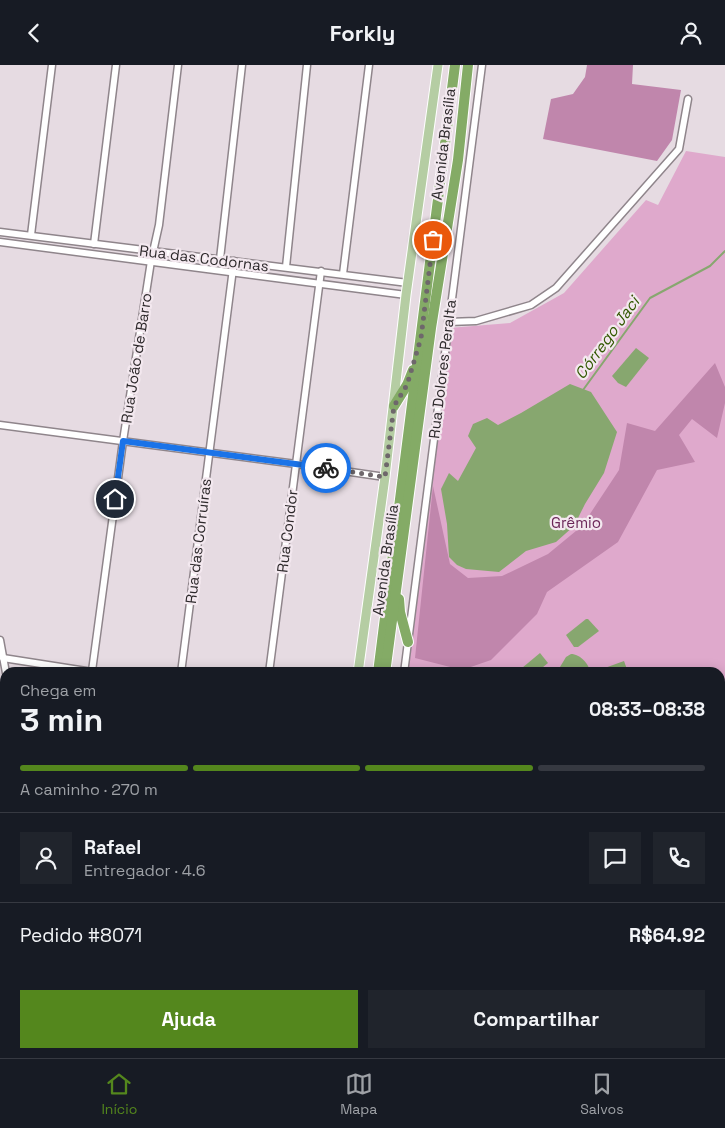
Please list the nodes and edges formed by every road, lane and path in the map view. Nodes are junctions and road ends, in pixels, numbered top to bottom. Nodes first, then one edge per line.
1 (52, 65) edge
2 (116, 65) edge
3 (178, 65) edge
4 (242, 65) edge
5 (306, 65) edge
6 (369, 65) edge
7 (438, 65) edge
8 (454, 65) edge
9 (468, 65) edge
10 (482, 65) edge
11 (688, 99) dead end
12 (0, 232) edge
13 (31, 235) junction
14 (75, 241) junction
15 (0, 242) edge
16 (94, 244) junction
17 (74, 252) junction
18 (153, 252) junction
19 (208, 258) junction
20 (220, 259) junction
21 (151, 261) junction
22 (234, 261) junction
23 (286, 267) junction
24 (207, 269) junction
25 (321, 271) junction
26 (233, 272) junction
27 (343, 274) junction
28 (319, 283) junction
29 (408, 283) junction
30 (406, 295) junction
31 (448, 322) junction
32 (421, 338) junction
33 (394, 406) junction
34 (0, 425) edge
35 (123, 441) junction
36 (210, 453) junction
37 (296, 464) junction
38 (385, 477) junction
39 (399, 566) junction
40 (0, 640) edge
41 (408, 642) junction
42 (3, 657) junction
43 (5, 667) edge
44 (65, 667) edge
45 (97, 667) edge
46 (182, 667) edge
47 (270, 667) edge
48 (359, 667) edge
49 (379, 667) edge
50 (386, 667) edge
51 (405, 667) edge

1 - 13 street
2 - 16 street
3 - 18 street, Rua João de Barro
4 - 20 street
5 - 23 street
6 - 27 street
7 - 29 main road
8 - 32 highway, Avenida Brasília
9 - 39 highway, Avenida Brasília
10 - 31 street, Rua Dolores Peralta
11 - 31 street
12 - 13 street, Rua das Codornas
13 - 14 street, Rua das Codornas
14 - 16 street, Rua das Codornas
14 - 17 street
15 - 17 street, Rua das Codornas
16 - 18 street, Rua das Codornas
17 - 21 street, Rua das Codornas
18 - 19 street, Rua das Codornas
18 - 21 street, Rua João de Barro
19 - 20 street, Rua das Codornas
19 - 24 street
20 - 22 street, Rua das Codornas
21 - 24 street, Rua das Codornas
21 - 35 street, Rua João de Barro
22 - 23 street, Rua das Codornas
22 - 26 street, Rua das Corruíras
23 - 25 street, Rua das Codornas
24 - 26 street, Rua das Codornas
25 - 27 street, Rua das Codornas
25 - 28 street, Rua Condor
26 - 28 street, Rua das Codornas
26 - 36 street, Rua das Corruíras
27 - 29 street, Rua das Codornas
28 - 30 street, Rua das Codornas
28 - 37 street, Rua Condor
29 - 30 main road
30 - 33 main road
31 - 41 street, Rua Dolores Peralta
32 - 33 highway
32 - 49 highway, Avenida Brasília
33 - 38 main road
34 - 35 street
35 - 36 street
35 - 45 street, Rua João de Barro
36 - 37 street
36 - 46 street, Rua das Corruíras
37 - 38 street
37 - 47 street, Rua Condor
38 - 48 main road
39 - 41 highway
39 - 50 highway, Avenida Brasília
40 - 42 street
41 - 51 street, Rua Dolores Peralta
42 - 43 street
42 - 44 street

